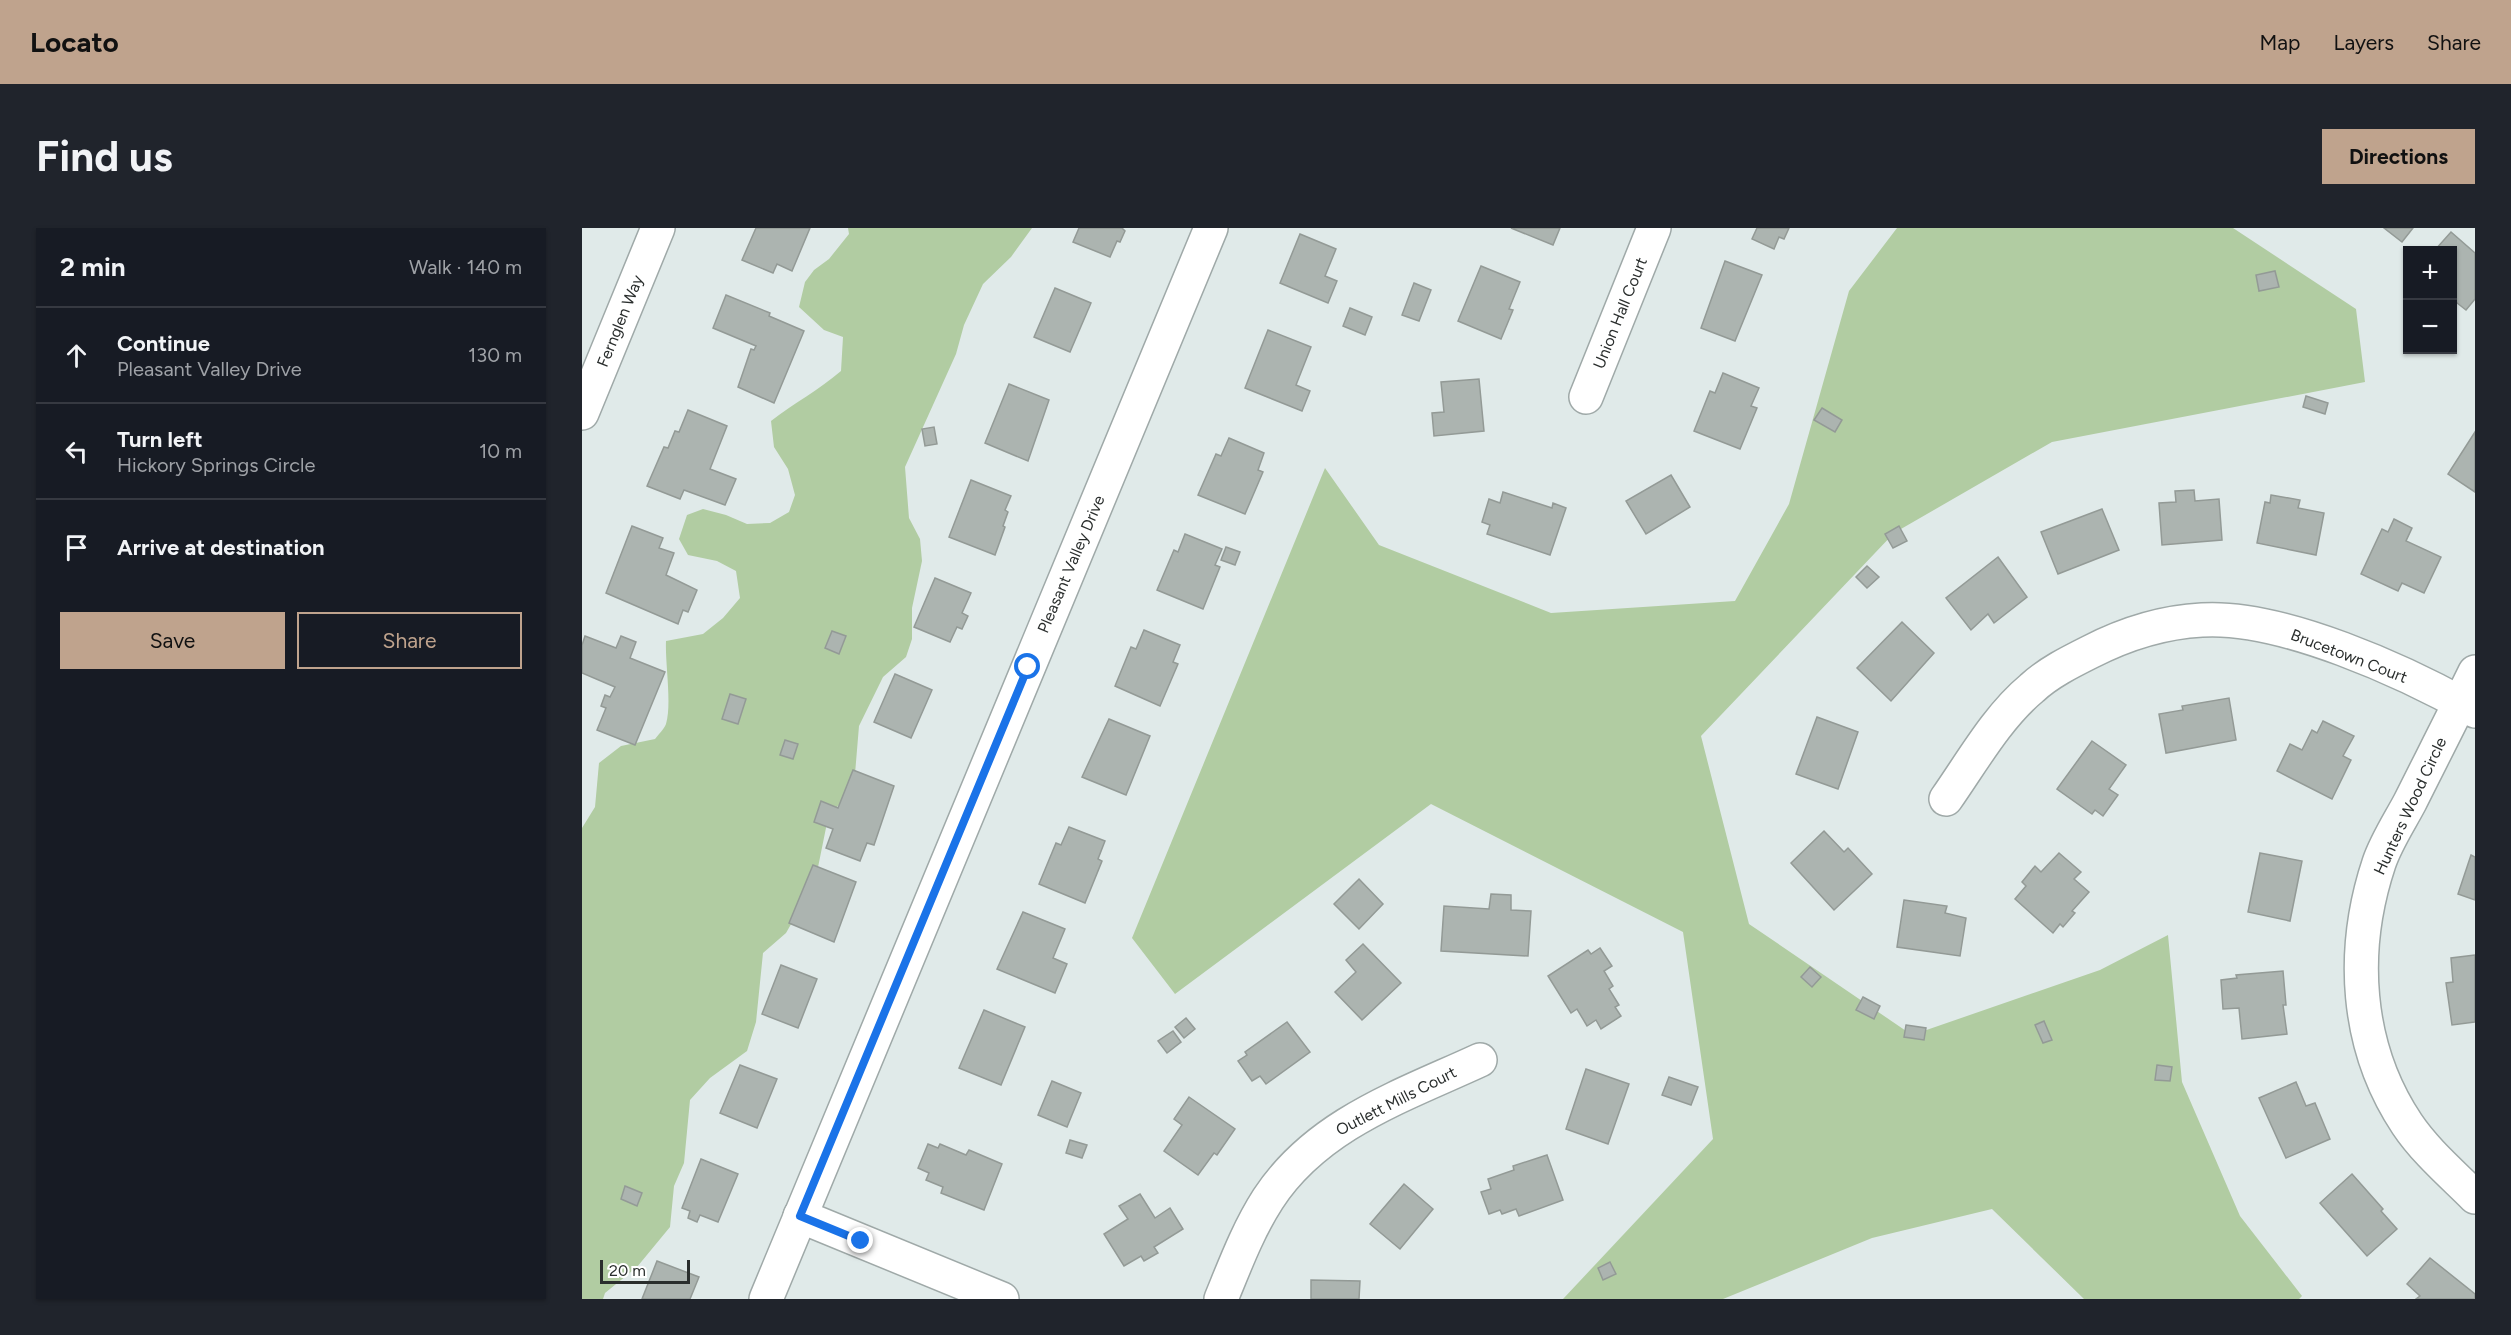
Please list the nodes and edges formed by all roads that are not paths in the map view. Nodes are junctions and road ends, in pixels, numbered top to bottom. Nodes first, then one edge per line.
1 (658, 228) edge
2 (1211, 228) edge
3 (1654, 228) edge
4 (1586, 398) dead end
5 (582, 413) edge
6 (2475, 672) edge
7 (2467, 707) edge
8 (1946, 799) dead end
9 (1480, 1060) dead end
10 (2475, 1197) edge
11 (800, 1216) junction
12 (766, 1299) edge
13 (1002, 1299) edge
14 (1221, 1299) edge

1 - 5 street, Fernglen Way
2 - 11 street, Pleasant Valley Drive
3 - 4 street, Union Hall Court
6 - 7 street, Hunters Wood Circle
7 - 8 street, Brucetown Court
7 - 10 street, Hunters Wood Circle
9 - 14 street, Outlett Mills Court
11 - 12 street, Pleasant Valley Drive
11 - 13 street

